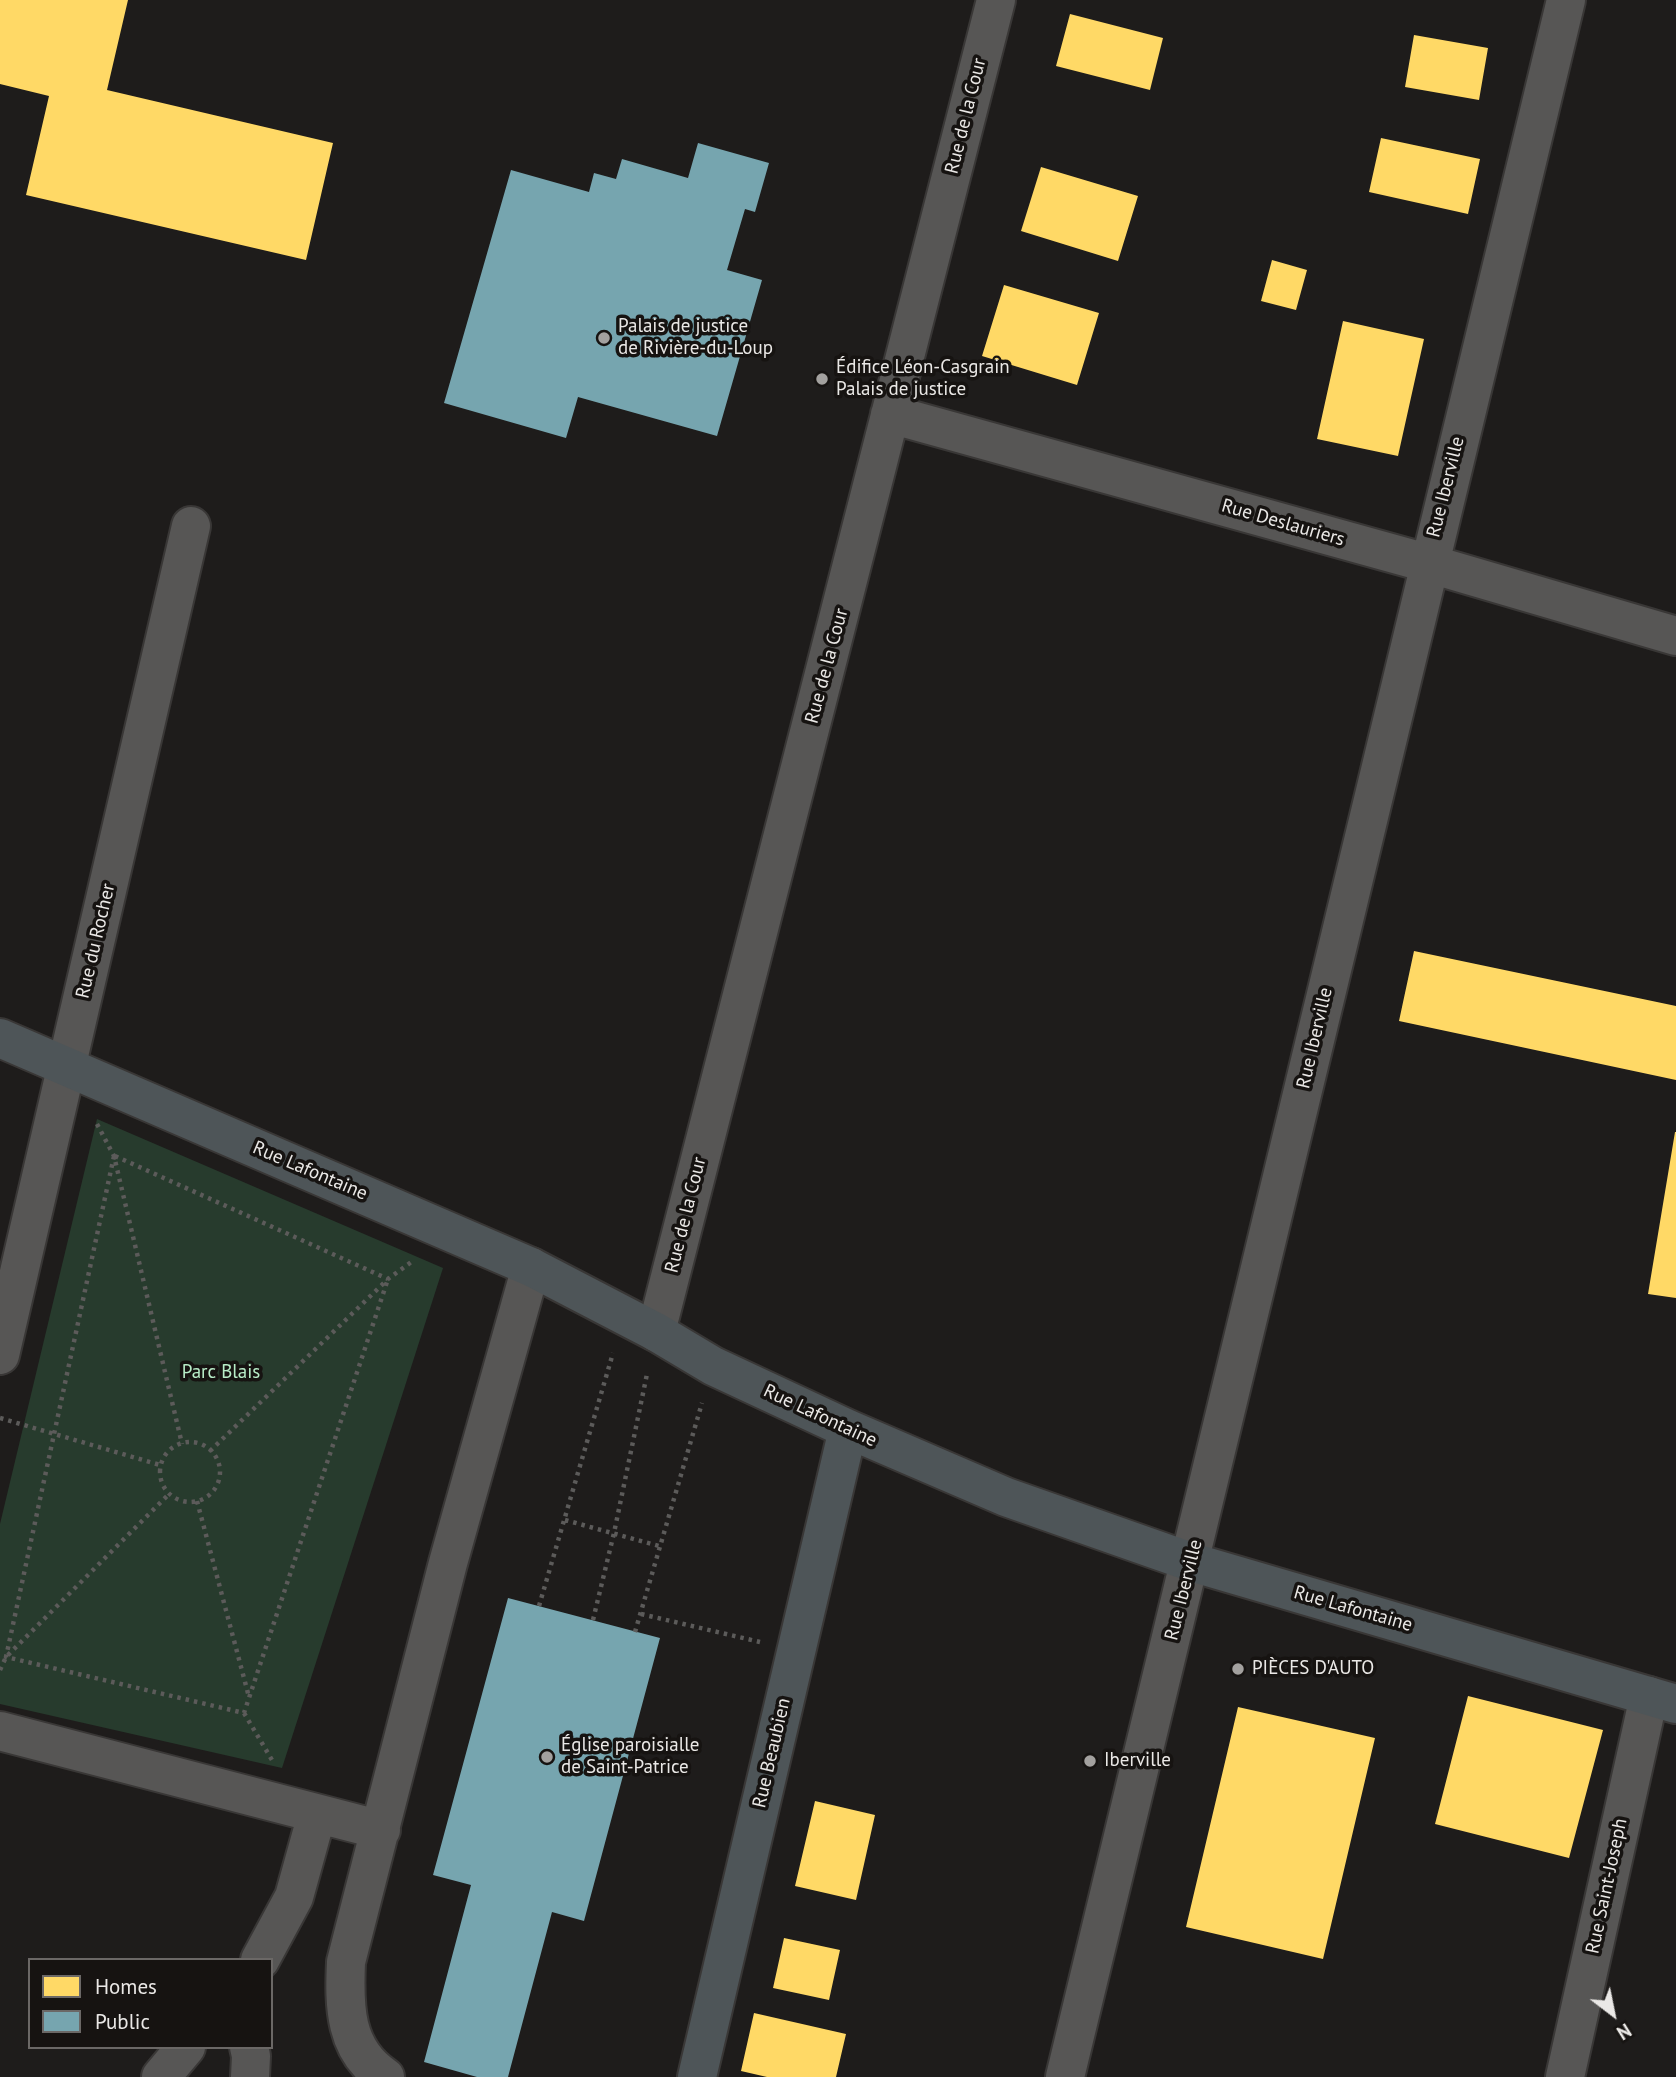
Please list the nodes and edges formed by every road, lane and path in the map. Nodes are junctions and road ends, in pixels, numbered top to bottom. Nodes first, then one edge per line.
1 (996, 0) edge
2 (1566, 0) edge
3 (890, 414) junction
4 (191, 526) dead end
5 (1427, 563) junction
6 (1676, 636) edge
7 (0, 1038) edge
8 (68, 1067) junction
9 (114, 1156) junction
10 (531, 1267) junction
11 (388, 1279) junction
12 (640, 1323) junction
13 (0, 1355) edge
14 (713, 1366) junction
15 (0, 1418) edge
16 (848, 1429) junction
17 (54, 1434) junction
18 (182, 1444) junction
19 (210, 1451) junction
20 (161, 1465) junction
21 (169, 1494) junction
22 (197, 1501) junction
23 (565, 1520) junction
24 (614, 1533) junction
25 (659, 1546) junction
26 (1191, 1562) junction
27 (539, 1606) dead end
28 (640, 1614) junction
29 (593, 1620) dead end
30 (635, 1632) dead end
31 (795, 1650) junction
32 (6, 1657) junction
33 (0, 1670) edge
34 (249, 1698) junction
35 (1662, 1700) edge
36 (0, 1731) edge
37 (317, 1814) junction
38 (381, 1830) junction
39 (261, 1958) edge
40 (184, 2049) edge
41 (249, 2049) edge
42 (161, 2077) edge
43 (250, 2077) edge
44 (385, 2077) edge
45 (697, 2077) edge
46 (1065, 2077) edge
47 (1565, 2077) edge

1 - 3 street, Rue de la Cour
2 - 5 street, Rue Iberville
3 - 5 street, Rue Deslauriers
3 - 12 street, Rue de la Cour
4 - 8 street, Rue du Rocher
5 - 6 street, Rue Deslauriers
5 - 26 street, Rue Iberville
7 - 8 main road, Rue Lafontaine
8 - 10 main road, Rue Lafontaine
8 - 13 street, Rue du Rocher
9 - 11 path
9 - 17 path
9 - 18 path
10 - 12 main road, Rue Lafontaine
10 - 38 street
11 - 19 path
11 - 34 path
12 - 14 main road, Rue Lafontaine
12 - 23 path
12 - 24 path
14 - 16 main road, Rue Lafontaine
14 - 25 path
15 - 17 path
16 - 26 main road, Rue Lafontaine
16 - 31 main road, Rue Beaubien
17 - 20 path
17 - 32 path
18 - 19 path
18 - 20 path
19 - 22 path
20 - 21 path
21 - 22 path
21 - 32 path
22 - 34 path
23 - 24 path
23 - 27 path
24 - 25 path
24 - 29 path
25 - 28 path
26 - 35 main road, Rue Lafontaine
26 - 46 street, Rue Iberville
28 - 30 path
28 - 31 path
31 - 45 main road, Rue Beaubien
32 - 33 path
32 - 34 path
35 - 47 street, Rue Saint-Joseph
36 - 37 street
37 - 38 street
37 - 39 street
38 - 44 street
40 - 42 street
41 - 43 street

